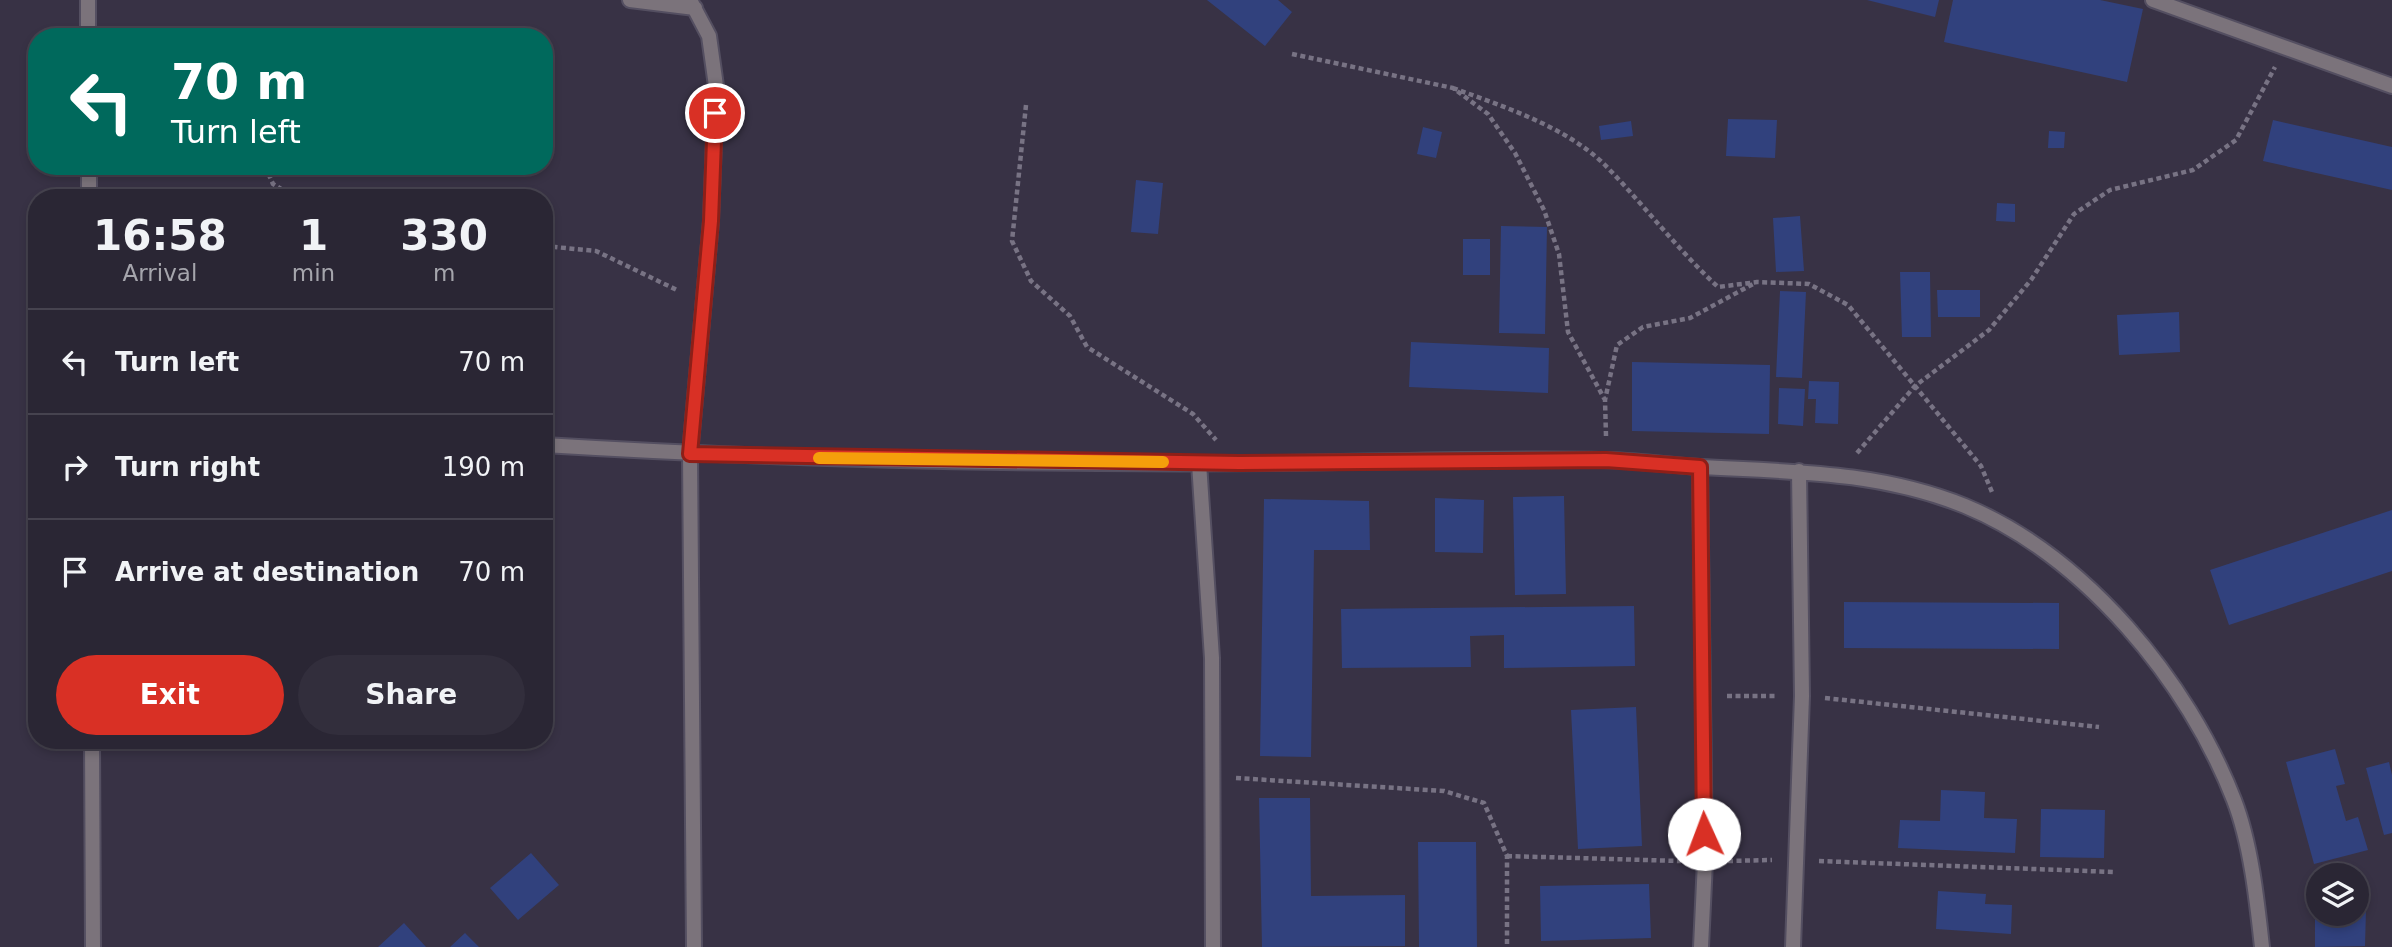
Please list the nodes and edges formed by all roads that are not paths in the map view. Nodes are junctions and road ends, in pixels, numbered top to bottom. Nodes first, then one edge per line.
1 (88, 0) edge
2 (630, 0) edge
3 (2153, 0) edge
4 (692, 4) edge
5 (88, 28) edge
6 (2392, 86) edge
7 (553, 446) edge
8 (690, 454) junction
9 (1199, 463) junction
10 (1700, 467) junction
11 (1799, 471) junction
12 (92, 749) edge
13 (93, 947) edge
14 (694, 947) edge
15 (1213, 947) edge
16 (1701, 947) edge
17 (1793, 947) edge
18 (2262, 947) edge

1 - 5 street
2 - 4 street
3 - 6 street
4 - 8 street
7 - 8 street
8 - 9 street
8 - 14 street
9 - 10 street
9 - 15 street
10 - 11 street
10 - 16 street
11 - 17 street
11 - 18 street
12 - 13 street

